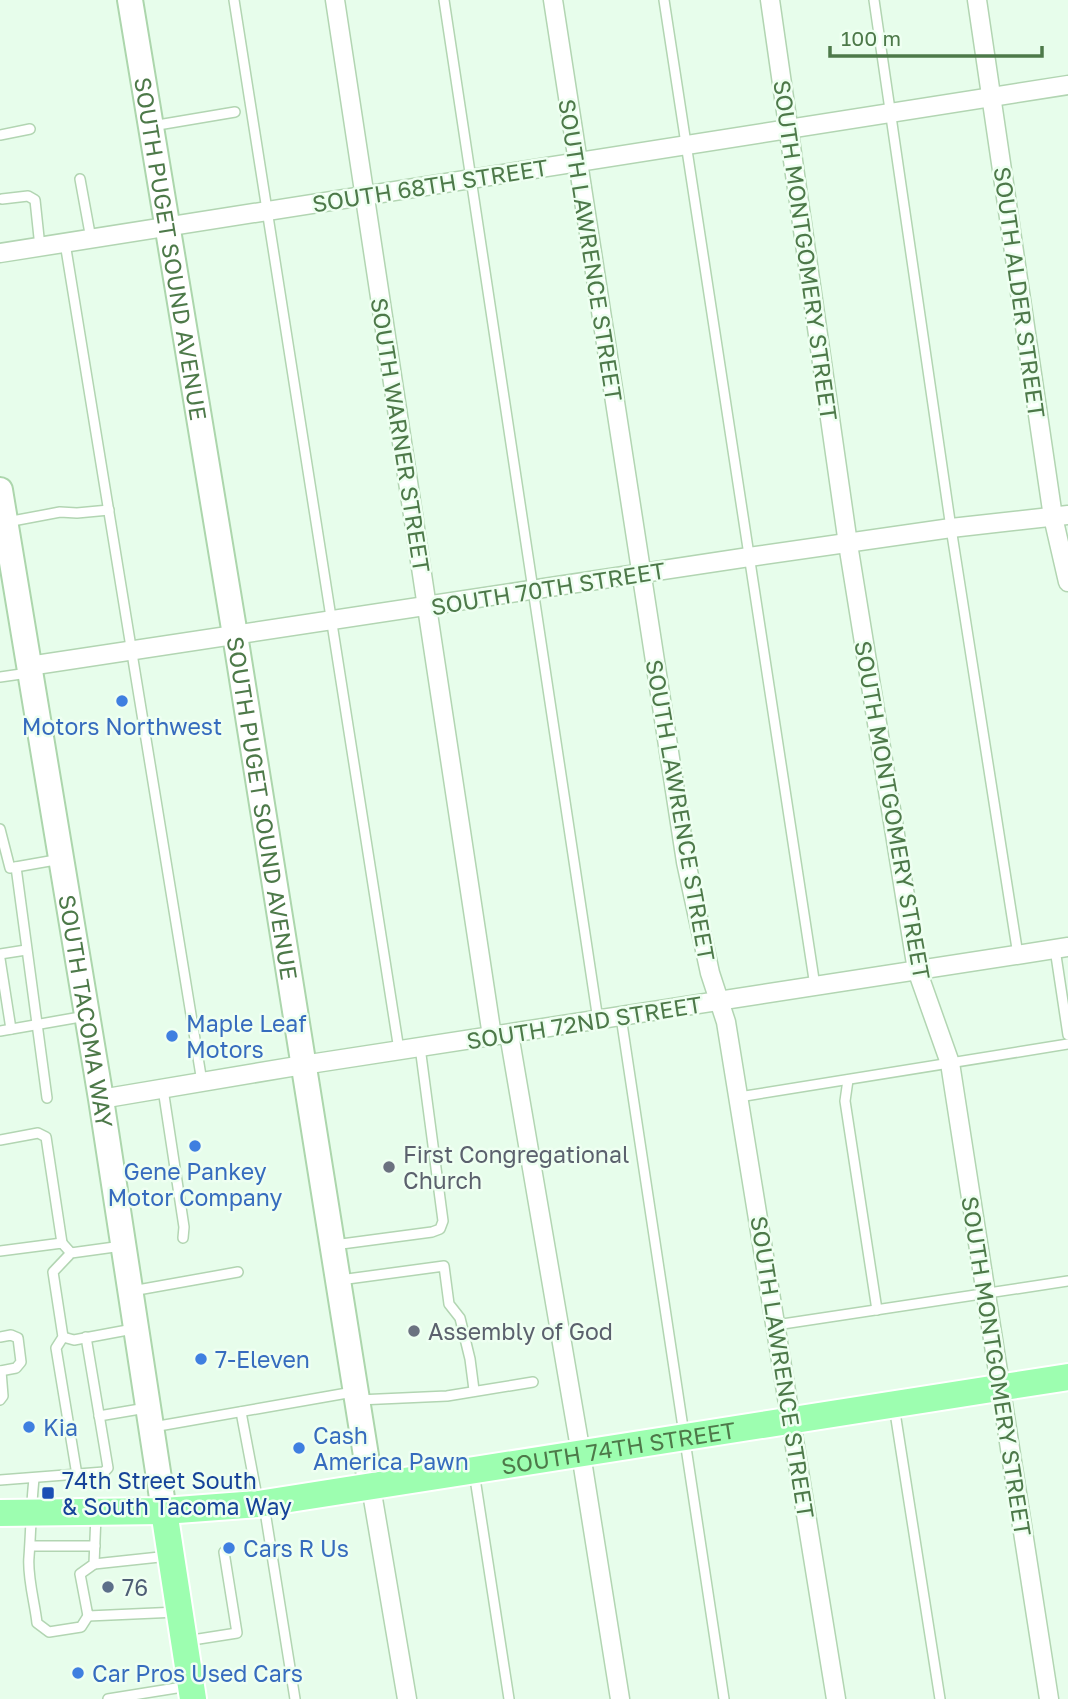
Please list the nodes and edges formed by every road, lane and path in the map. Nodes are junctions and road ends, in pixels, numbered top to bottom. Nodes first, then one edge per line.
1 (130, 0) edge
2 (234, 0) edge
3 (335, 0) edge
4 (443, 0) edge
5 (553, 0) edge
6 (664, 0) edge
7 (770, 0) edge
8 (874, 0) edge
9 (977, 0) edge
10 (1068, 85) edge
11 (992, 97) junction
12 (235, 112) dead end
13 (891, 113) junction
14 (151, 126) junction
15 (30, 129) dead end
16 (789, 129) junction
17 (0, 135) edge
18 (687, 145) junction
19 (578, 162) junction
20 (79, 179) dead end
21 (470, 179) junction
22 (365, 196) junction
23 (2, 199) dead end
24 (267, 211) junction
25 (167, 227) junction
26 (91, 239) junction
27 (65, 243) junction
28 (40, 247) junction
29 (0, 253) edge
30 (0, 490) edge
31 (109, 510) junction
32 (1060, 516) edge
33 (5, 522) junction
34 (951, 528) junction
35 (848, 544) junction
36 (749, 557) junction
37 (640, 574) junction
38 (1068, 583) edge
39 (531, 590) junction
40 (428, 606) junction
41 (331, 620) junction
42 (235, 635) junction
43 (132, 650) junction
44 (29, 669) junction
45 (0, 677) edge
46 (0, 829) edge
47 (3, 854) edge
48 (61, 859) junction
49 (16, 867) junction
50 (1061, 948) edge
51 (26, 950) junction
52 (1018, 955) junction
53 (0, 957) edge
54 (917, 970) junction
55 (815, 986) junction
56 (720, 1001) junction
57 (87, 1015) junction
58 (621, 1017) junction
59 (598, 1020) junction
60 (36, 1024) junction
61 (11, 1029) junction
62 (0, 1031) edge
63 (501, 1035) junction
64 (1068, 1035) edge
65 (1068, 1044) edge
66 (420, 1047) junction
67 (399, 1050) junction
68 (950, 1063) junction
69 (303, 1065) junction
70 (848, 1080) junction
71 (202, 1082) junction
72 (163, 1088) junction
73 (739, 1097) junction
74 (47, 1098) dead end
75 (101, 1099) junction
76 (0, 1140) edge
77 (183, 1238) dead end
78 (62, 1243) junction
79 (124, 1246) junction
80 (332, 1246) junction
81 (0, 1251) edge
82 (71, 1253) junction
83 (238, 1272) dead end
84 (338, 1280) junction
85 (1068, 1281) edge
86 (131, 1292) junction
87 (985, 1293) junction
88 (877, 1310) junction
89 (776, 1325) junction
90 (136, 1329) junction
91 (0, 1336) edge
92 (63, 1337) junction
93 (86, 1338) junction
94 (0, 1371) edge
95 (1068, 1377) edge
96 (533, 1382) dead end
97 (1000, 1388) junction
98 (474, 1390) junction
99 (356, 1396) junction
100 (0, 1400) edge
101 (894, 1404) junction
102 (242, 1412) junction
103 (99, 1416) junction
104 (150, 1418) junction
105 (792, 1420) junction
106 (686, 1437) junction
107 (581, 1454) junction
108 (474, 1471) junction
109 (77, 1475) junction
110 (34, 1479) junction
111 (0, 1480) edge
112 (371, 1487) junction
113 (261, 1503) junction
114 (164, 1511) junction
115 (30, 1512) junction
116 (96, 1512) junction
117 (0, 1513) edge
118 (31, 1546) junction
119 (95, 1546) junction
120 (224, 1552) dead end
121 (171, 1556) junction
122 (94, 1564) junction
123 (180, 1612) junction
124 (88, 1616) junction
125 (184, 1641) junction
126 (192, 1692) edge
127 (108, 1699) edge
128 (295, 1699) edge
129 (407, 1699) edge
130 (509, 1699) edge
131 (620, 1699) edge
132 (724, 1699) edge
133 (836, 1699) edge
134 (940, 1699) edge
135 (1049, 1699) edge

1 - 14 street, SOUTH PUGET SOUND AVENUE
2 - 24 lane
3 - 22 street, SOUTH WARNER STREET
4 - 21 lane
5 - 19 street, SOUTH LAWRENCE STREET
6 - 18 lane
7 - 16 street, SOUTH MONTGOMERY STREET
8 - 13 lane
9 - 11 street, SOUTH ALDER STREET
10 - 11 street, SOUTH 68TH STREET
11 - 13 street, SOUTH 68TH STREET
11 - 32 street, SOUTH ALDER STREET
12 - 14 lane
13 - 16 street, SOUTH 68TH STREET
13 - 34 lane
14 - 25 street, SOUTH PUGET SOUND AVENUE
15 - 17 lane
16 - 18 street, SOUTH 68TH STREET
16 - 35 street, SOUTH MONTGOMERY STREET
18 - 19 street, SOUTH 68TH STREET
18 - 36 lane
19 - 21 street, SOUTH 68TH STREET
19 - 37 street, SOUTH LAWRENCE STREET
20 - 26 lane
21 - 22 street, SOUTH 68TH STREET
21 - 39 lane
22 - 24 street, SOUTH 68TH STREET
22 - 40 street, SOUTH WARNER STREET
23 - 28 lane
24 - 25 street, SOUTH 68TH STREET
24 - 41 lane
25 - 26 street, SOUTH 68TH STREET
25 - 42 street, SOUTH PUGET SOUND AVENUE
26 - 27 street, SOUTH 68TH STREET
27 - 28 street, SOUTH 68TH STREET
27 - 31 lane
28 - 29 street, SOUTH 68TH STREET
30 - 33 street, SOUTH TACOMA WAY
31 - 33 lane
31 - 43 lane
32 - 34 street, SOUTH 70TH STREET
32 - 38 street, SOUTH ALDER STREET
33 - 44 street, SOUTH TACOMA WAY
34 - 35 street, SOUTH 70TH STREET
34 - 52 lane
35 - 36 street, SOUTH 70TH STREET
35 - 54 street, SOUTH MONTGOMERY STREET
36 - 37 street, SOUTH 70TH STREET
36 - 55 lane
37 - 39 street, SOUTH 70TH STREET
37 - 56 street, SOUTH LAWRENCE STREET
39 - 40 street, SOUTH 70TH STREET
39 - 59 lane
40 - 41 street, SOUTH 70TH STREET
40 - 63 street, SOUTH WARNER STREET
41 - 42 street, SOUTH 70TH STREET
41 - 67 lane
42 - 43 street, SOUTH 70TH STREET
42 - 69 street, SOUTH PUGET SOUND AVENUE
43 - 44 street, SOUTH 70TH STREET
43 - 71 lane
44 - 45 lane
44 - 48 street, SOUTH TACOMA WAY
46 - 47 lane
47 - 49 lane
48 - 49 lane
48 - 57 street, SOUTH TACOMA WAY
49 - 51 lane
50 - 52 street, SOUTH 72ND STREET
50 - 64 lane
51 - 53 lane
51 - 60 lane
52 - 54 street, SOUTH 72ND STREET
53 - 61 lane
54 - 55 street, SOUTH 72ND STREET
54 - 68 street, SOUTH MONTGOMERY STREET
55 - 56 street, SOUTH 72ND STREET
56 - 58 street, SOUTH 72ND STREET
56 - 73 street, SOUTH LAWRENCE STREET
57 - 60 lane
57 - 75 street, SOUTH TACOMA WAY
58 - 59 street, SOUTH 72ND STREET
58 - 106 lane
59 - 63 street, SOUTH 72ND STREET
60 - 61 lane
60 - 74 lane
61 - 62 lane
63 - 66 street, SOUTH 72ND STREET
63 - 107 street, SOUTH WARNER STREET
65 - 68 lane
66 - 67 street, SOUTH 72ND STREET
66 - 80 lane
67 - 69 street, SOUTH 72ND STREET
68 - 70 lane
68 - 87 street, SOUTH MONTGOMERY STREET
69 - 71 street, SOUTH 72ND STREET
69 - 80 street, SOUTH PUGET SOUND AVENUE
70 - 73 lane
70 - 88 lane
71 - 72 street, SOUTH 72ND STREET
72 - 75 street, SOUTH 72ND STREET
72 - 77 lane
73 - 89 street, SOUTH LAWRENCE STREET
75 - 79 street, SOUTH TACOMA WAY
76 - 78 lane
78 - 81 lane
78 - 82 lane
79 - 82 lane
79 - 86 street, SOUTH TACOMA WAY
80 - 84 street, SOUTH PUGET SOUND AVENUE
82 - 92 lane
83 - 86 lane
84 - 98 lane
84 - 99 street, SOUTH PUGET SOUND AVENUE
85 - 87 lane
86 - 90 street, SOUTH TACOMA WAY
87 - 88 lane
87 - 97 street, SOUTH MONTGOMERY STREET
88 - 89 lane
89 - 105 street, SOUTH LAWRENCE STREET
90 - 93 lane
90 - 104 street, SOUTH TACOMA WAY
91 - 94 lane
92 - 93 lane
92 - 109 lane
93 - 103 lane
94 - 100 lane
95 - 97 main road, SOUTH 74TH STREET
96 - 98 lane
97 - 101 main road, SOUTH 74TH STREET
97 - 135 street, SOUTH MONTGOMERY STREET
98 - 99 lane
99 - 102 lane
99 - 112 street, SOUTH PUGET SOUND AVENUE
101 - 105 main road, SOUTH 74TH STREET
101 - 134 lane
102 - 104 lane
102 - 113 lane
103 - 104 lane
103 - 109 lane
104 - 114 street, SOUTH TACOMA WAY
105 - 106 main road, SOUTH 74TH STREET
105 - 133 street, SOUTH LAWRENCE STREET
106 - 107 main road, SOUTH 74TH STREET
106 - 132 lane
107 - 108 main road, SOUTH 74TH STREET
107 - 131 street, SOUTH WARNER STREET
108 - 112 main road, SOUTH 74TH STREET
108 - 130 lane
109 - 110 lane
110 - 111 lane
110 - 115 lane
112 - 113 main road, SOUTH 74TH STREET
112 - 129 street, SOUTH PUGET SOUND AVENUE
113 - 114 main road, SOUTH 74TH STREET
113 - 128 lane
114 - 116 main road, SOUTH 74TH STREET
114 - 121 main road, SOUTH TACOMA WAY
115 - 116 main road, SOUTH 74TH STREET
115 - 117 main road, SOUTH 74TH STREET
115 - 118 lane
116 - 119 lane
118 - 119 lane
118 - 124 lane
119 - 122 lane
120 - 125 lane
121 - 122 lane
121 - 123 main road, SOUTH TACOMA WAY
122 - 124 lane
123 - 124 lane
123 - 125 main road, SOUTH TACOMA WAY
125 - 126 main road, SOUTH TACOMA WAY
126 - 127 lane

